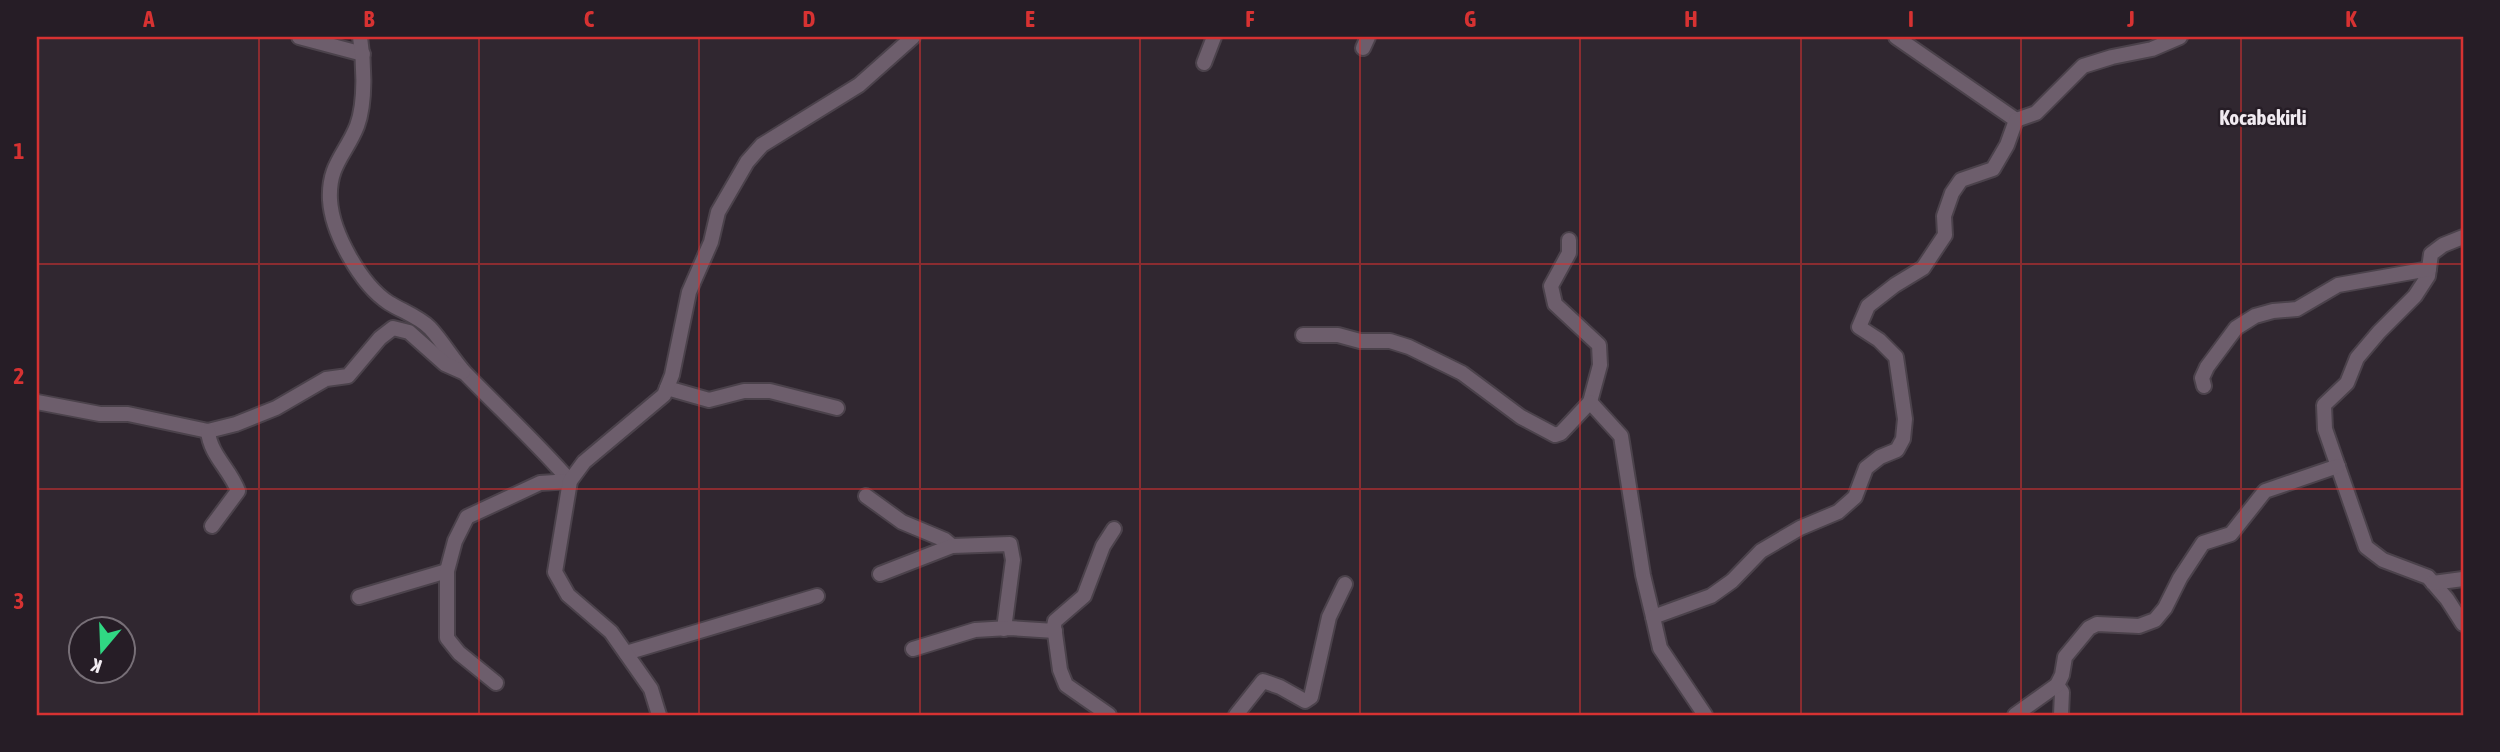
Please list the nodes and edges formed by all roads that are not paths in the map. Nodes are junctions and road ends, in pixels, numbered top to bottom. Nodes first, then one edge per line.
1 (299, 37) edge
2 (360, 37) edge
3 (913, 37) edge
4 (1214, 37) edge
5 (1896, 37) edge
6 (2180, 37) edge
7 (363, 54) junction
8 (1204, 63) dead end
9 (2016, 120) junction
10 (2463, 237) edge
11 (1569, 240) dead end
12 (2429, 269) junction
13 (1303, 335) dead end
14 (464, 372) junction
15 (2204, 386) dead end
16 (667, 388) junction
17 (37, 402) edge
18 (1590, 402) junction
19 (837, 408) dead end
20 (208, 431) junction
21 (2338, 466) junction
22 (570, 481) junction
23 (866, 496) dead end
24 (212, 526) dead end
25 (1114, 529) dead end
26 (952, 546) junction
27 (447, 571) junction
28 (880, 574) dead end
29 (2463, 579) edge
30 (2433, 583) junction
31 (1345, 584) dead end
32 (817, 596) dead end
33 (359, 597) dead end
34 (1653, 617) junction
35 (2463, 624) edge
36 (1004, 629) junction
37 (1055, 631) junction
38 (913, 649) dead end
39 (626, 653) junction
40 (496, 683) dead end
41 (2057, 685) junction
42 (659, 715) edge
43 (1110, 715) edge
44 (1236, 715) edge
45 (1705, 715) edge
46 (2015, 715) edge
47 (2061, 715) edge

1 - 7 street
2 - 7 street
3 - 16 street
4 - 8 street
5 - 9 street
6 - 9 street
7 - 14 street
9 - 34 street
10 - 12 street
11 - 18 street
12 - 15 street
12 - 21 street
13 - 18 street
14 - 20 street
14 - 22 street
16 - 19 street
16 - 22 street
17 - 20 street
18 - 34 street
20 - 24 street
21 - 30 street
21 - 41 street
22 - 27 street
22 - 39 street
23 - 26 street
25 - 37 street
26 - 28 street
26 - 36 street
27 - 33 street
27 - 40 street
29 - 30 street
30 - 35 street
31 - 44 street
32 - 39 street
34 - 45 street
36 - 37 street
36 - 38 street
37 - 43 street
39 - 42 street
41 - 46 street
41 - 47 street

